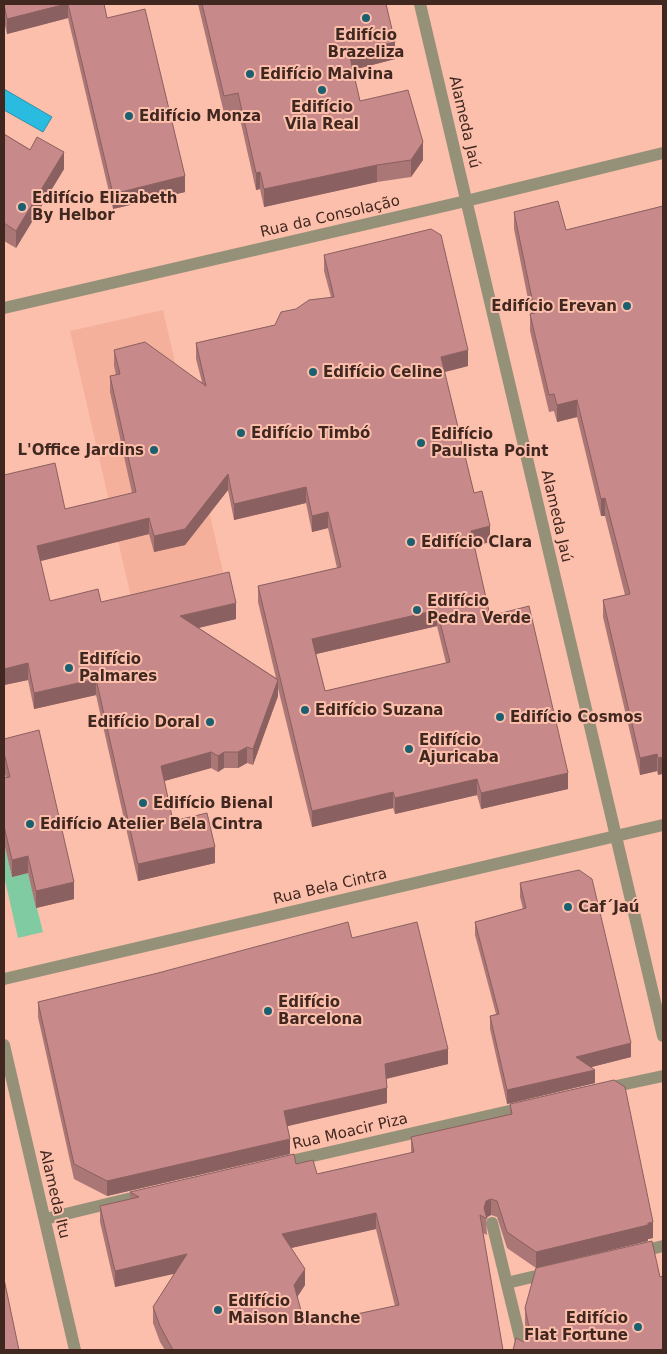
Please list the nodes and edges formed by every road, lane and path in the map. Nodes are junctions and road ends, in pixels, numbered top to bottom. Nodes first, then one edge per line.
1 (420, 4) edge
2 (663, 152) edge
3 (466, 201) junction
4 (4, 308) edge
5 (663, 825) edge
6 (616, 836) junction
7 (4, 979) edge
8 (663, 1036) edge
9 (4, 1045) edge
10 (663, 1076) edge
11 (592, 1092) edge
12 (544, 1103) edge
13 (262, 1168) edge
14 (155, 1193) edge
15 (44, 1218) junction
16 (492, 1224) dead end
17 (663, 1246) edge
18 (626, 1255) edge
19 (561, 1270) edge
20 (507, 1283) junction
21 (75, 1350) edge
22 (523, 1350) edge

1 - 3 street, Alameda Jaú
2 - 3 street, Rua da Consolação
3 - 4 street, Rua da Consolação
3 - 6 street, Alameda Jaú
5 - 6 street, Rua Bela Cintra
6 - 7 street, Rua Bela Cintra
6 - 8 street, Alameda Jaú
9 - 15 street, Alameda Itu
10 - 11 street
12 - 13 street, Rua Moacir Piza
14 - 15 street
15 - 21 street, Alameda Itu
16 - 20 street
17 - 18 street
19 - 20 street
20 - 22 street

